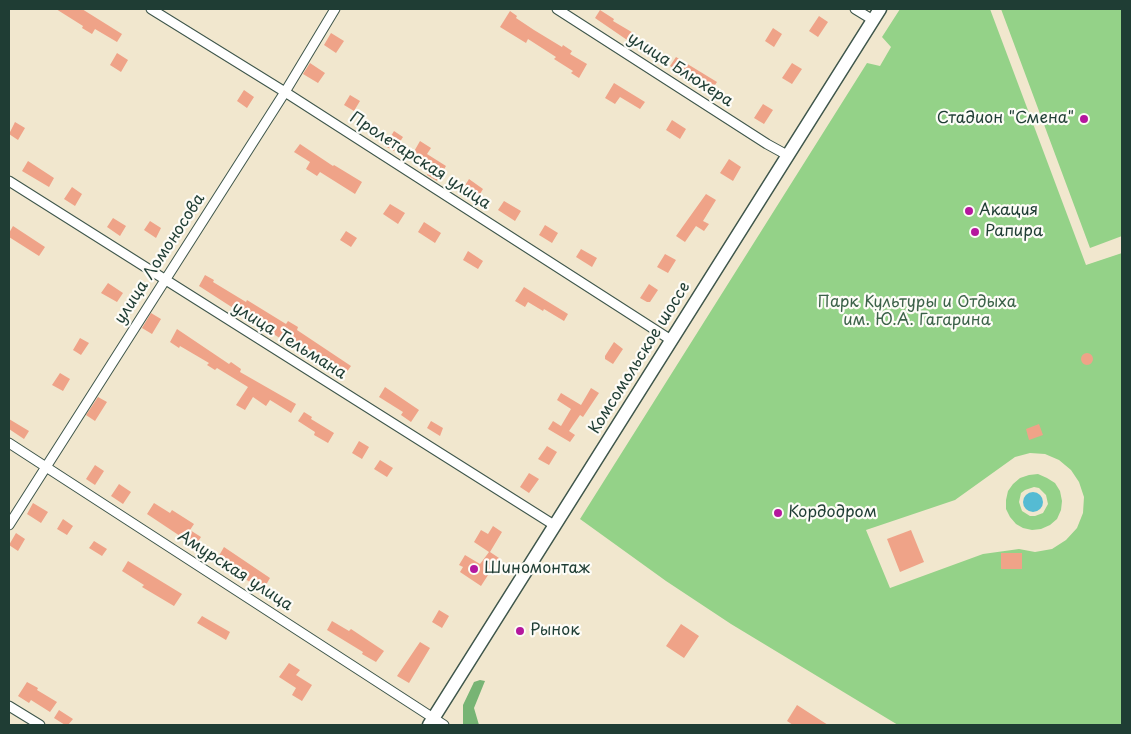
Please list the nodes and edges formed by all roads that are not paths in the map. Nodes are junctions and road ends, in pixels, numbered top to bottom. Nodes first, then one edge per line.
1 (151, 9) edge
2 (335, 9) edge
3 (557, 9) edge
4 (855, 9) edge
5 (880, 9) edge
6 (873, 20) junction
7 (285, 92) junction
8 (787, 156) junction
9 (9, 181) edge
10 (164, 280) junction
11 (671, 340) junction
12 (9, 443) edge
13 (46, 466) junction
14 (9, 525) edge
15 (554, 525) junction
16 (9, 706) edge
17 (435, 723) edge
18 (40, 725) edge

1 - 7 street, Пролетарская улица
2 - 7 street, улица Ломоносова
3 - 8 street, улица Блюхера
4 - 6 street
5 - 6 main road, Комсомольское шоссе
6 - 8 main road, Комсомольское шоссе
7 - 10 street, улица Ломоносова
7 - 11 street, Пролетарская улица
8 - 11 main road, Комсомольское шоссе
9 - 10 street, улица Тельмана
10 - 13 street, улица Ломоносова
10 - 15 street, улица Тельмана
11 - 15 main road, Комсомольское шоссе
12 - 13 street, Амурская улица
13 - 14 street, улица Ломоносова
13 - 17 street, Амурская улица
15 - 17 main road, Комсомольское шоссе
16 - 18 street

